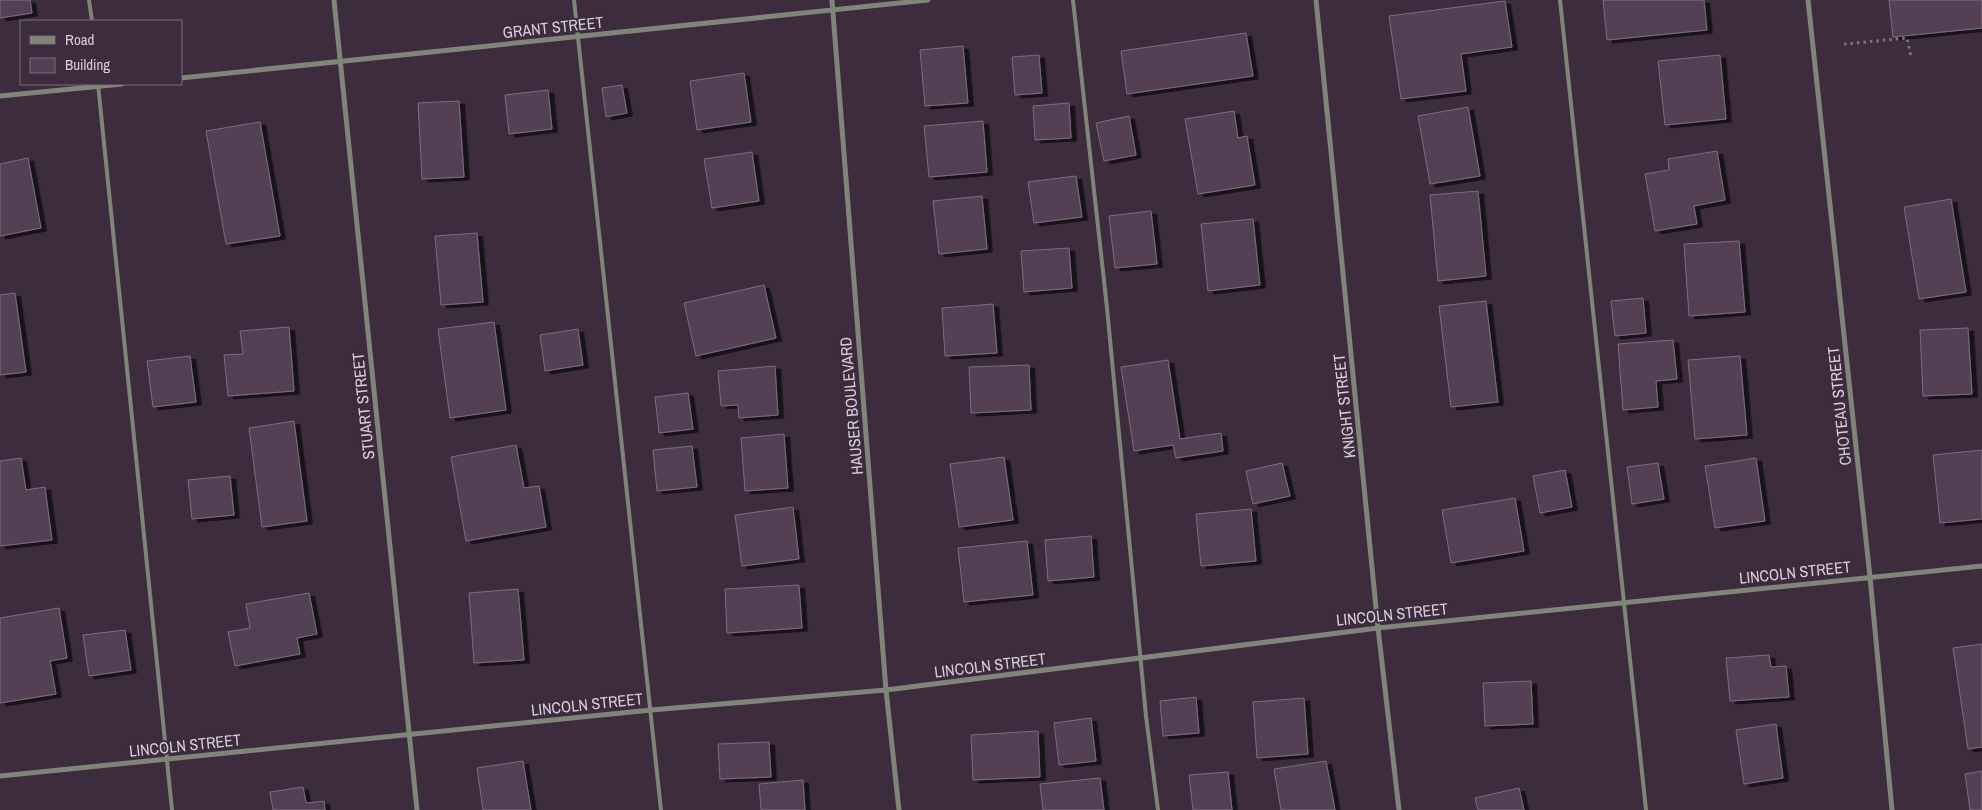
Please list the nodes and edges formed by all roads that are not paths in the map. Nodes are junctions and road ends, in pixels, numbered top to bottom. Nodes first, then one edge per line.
1 (90, 0) edge
2 (334, 0) edge
3 (574, 0) edge
4 (832, 0) edge
5 (928, 0) edge
6 (1072, 0) edge
7 (1316, 0) edge
8 (1560, 0) edge
9 (1808, 0) edge
10 (833, 10) junction
11 (92, 20) edge
12 (578, 37) junction
13 (340, 61) junction
14 (182, 78) edge
15 (98, 85) edge
16 (0, 96) edge
17 (1982, 566) edge
18 (1870, 577) junction
19 (1624, 604) junction
20 (1378, 628) junction
21 (1141, 658) junction
22 (886, 690) junction
23 (651, 710) junction
24 (409, 736) junction
25 (166, 760) junction
26 (0, 776) edge
27 (172, 810) edge
28 (417, 810) edge
29 (661, 810) edge
30 (899, 810) edge
31 (1158, 810) edge
32 (1399, 810) edge
33 (1646, 810) edge
34 (1892, 810) edge

1 - 11 lane
2 - 13 street, STUART STREET
3 - 12 lane
4 - 10 street, HAUSER BOULEVARD
5 - 10 street, GRANT STREET
6 - 21 lane
7 - 20 street, KNIGHT STREET
8 - 19 lane
9 - 18 street, CHOTEAU STREET
10 - 12 street, GRANT STREET
10 - 22 street, HAUSER BOULEVARD
12 - 13 street, GRANT STREET
12 - 23 lane
13 - 14 street, GRANT STREET
13 - 24 street, STUART STREET
15 - 16 street
15 - 25 lane
17 - 18 street, LINCOLN STREET
18 - 19 street, LINCOLN STREET
18 - 34 street, CHOTEAU STREET
19 - 20 street, LINCOLN STREET
19 - 33 lane
20 - 21 street, LINCOLN STREET
20 - 32 street, KNIGHT STREET
21 - 22 street, LINCOLN STREET
21 - 31 lane
22 - 23 street, LINCOLN STREET
22 - 30 street, HAUSER BOULEVARD
23 - 24 street, LINCOLN STREET
23 - 29 lane
24 - 25 street, LINCOLN STREET
24 - 28 street, STUART STREET
25 - 26 street, LINCOLN STREET
25 - 27 lane

